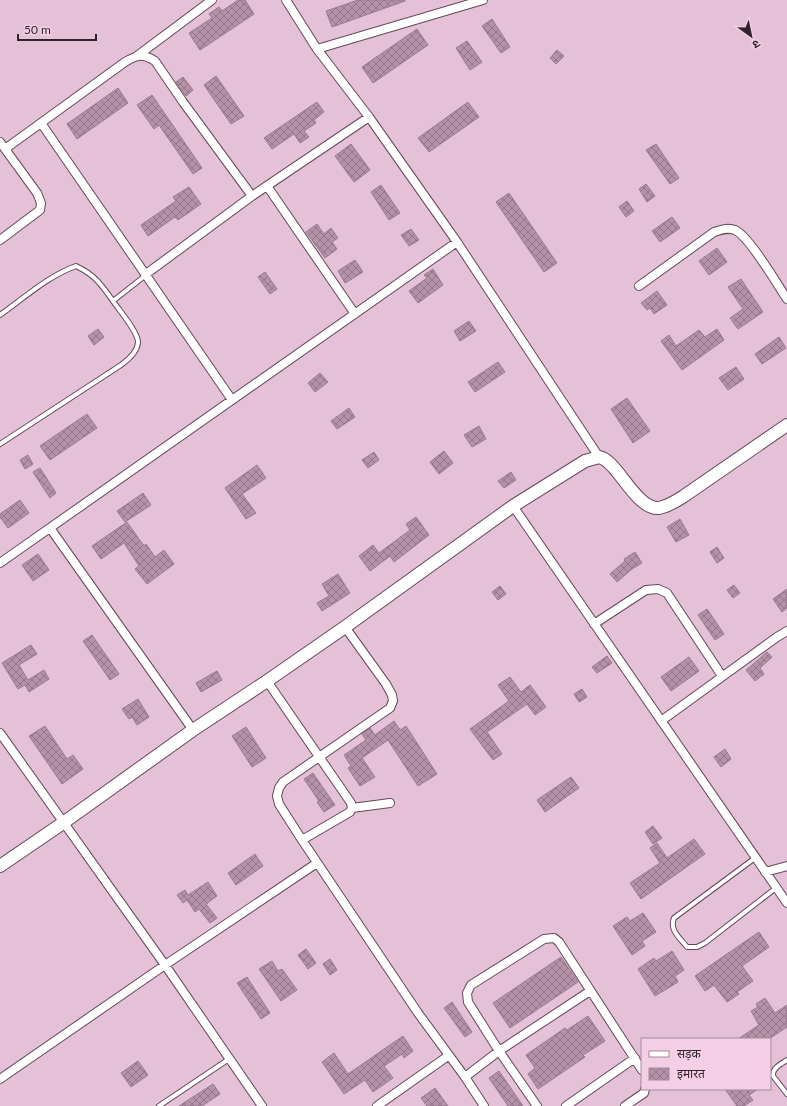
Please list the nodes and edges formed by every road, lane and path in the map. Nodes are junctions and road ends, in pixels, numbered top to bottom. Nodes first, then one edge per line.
1 (212, 0) edge
2 (286, 0) edge
3 (483, 0) edge
4 (317, 49) junction
5 (137, 56) junction
6 (369, 116) junction
7 (41, 123) junction
8 (2, 146) edge
9 (267, 186) junction
10 (252, 196) junction
11 (0, 240) edge
12 (457, 242) junction
13 (146, 274) junction
14 (639, 286) dead end
15 (787, 299) edge
16 (113, 301) junction
17 (355, 314) junction
18 (0, 315) edge
19 (232, 400) junction
20 (787, 424) edge
21 (0, 444) edge
22 (599, 457) junction
23 (513, 506) junction
24 (50, 528) junction
25 (0, 563) edge
26 (594, 624) junction
27 (345, 627) junction
28 (787, 631) edge
29 (722, 676) junction
30 (267, 681) junction
31 (661, 721) junction
32 (193, 730) junction
33 (0, 733) edge
34 (319, 756) junction
35 (390, 803) dead end
36 (352, 808) junction
37 (63, 823) junction
38 (302, 840) junction
39 (755, 858) junction
40 (317, 863) junction
41 (0, 866) edge
42 (787, 866) edge
43 (765, 872) junction
44 (776, 888) junction
45 (787, 903) edge
46 (165, 965) junction
47 (590, 991) junction
48 (499, 1052) junction
49 (448, 1056) junction
50 (635, 1058) junction
51 (229, 1059) junction
52 (787, 1060) edge
53 (641, 1068) edge
54 (465, 1077) junction
55 (0, 1079) edge
56 (646, 1090) edge
57 (787, 1094) edge
58 (159, 1106) edge
59 (262, 1106) edge
60 (377, 1106) edge
61 (484, 1106) edge
62 (537, 1106) edge
63 (566, 1106) edge
64 (625, 1106) edge

1 - 5 street
2 - 4 street
3 - 4 street
4 - 6 street
5 - 7 street
5 - 10 street
6 - 9 street
6 - 12 street
7 - 8 street
7 - 13 street
8 - 11 street
9 - 10 street
9 - 17 street
10 - 13 street
12 - 17 street
12 - 22 street
13 - 16 lane
13 - 19 street
14 - 15 street
16 - 18 lane
16 - 21 lane
17 - 19 street
19 - 24 street
20 - 22 street
22 - 23 street
23 - 26 street
23 - 27 street
24 - 25 street
24 - 32 street
26 - 29 street
26 - 31 street
27 - 30 street
27 - 34 street
28 - 29 street
29 - 31 street
30 - 32 street
30 - 34 street
31 - 39 street
32 - 37 street
33 - 37 street
34 - 36 street
34 - 38 street
35 - 36 street
36 - 38 street
37 - 41 street
37 - 46 street
38 - 40 street
39 - 43 street
39 - 44 lane
40 - 46 street
40 - 49 street
42 - 43 street
43 - 44 street
44 - 45 street
46 - 51 street
46 - 55 street
47 - 48 street
47 - 48 street
47 - 50 street
48 - 54 street
48 - 62 street
49 - 54 street
49 - 60 street
50 - 53 street
50 - 63 street
51 - 58 lane
51 - 59 street
52 - 57 lane
54 - 61 street
56 - 64 street

